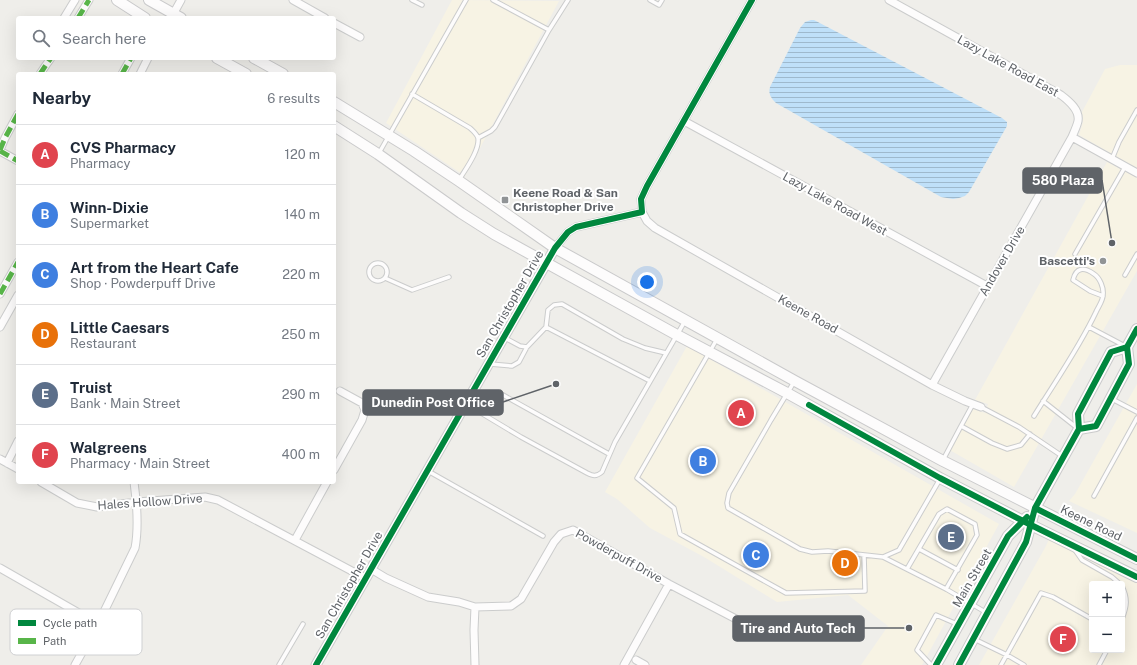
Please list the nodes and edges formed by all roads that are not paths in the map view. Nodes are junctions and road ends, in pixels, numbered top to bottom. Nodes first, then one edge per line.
1 (75, 0) edge
2 (88, 0) edge
3 (117, 0) edge
4 (149, 0) edge
5 (181, 0) edge
6 (293, 0) edge
7 (412, 0) edge
8 (466, 0) edge
9 (493, 0) edge
10 (568, 0) edge
11 (650, 0) edge
12 (662, 0) edge
13 (752, 0) edge
14 (889, 0) edge
15 (422, 5) dead end
16 (65, 16) edge
17 (79, 16) edge
18 (142, 16) edge
19 (173, 16) edge
20 (175, 16) edge
21 (321, 16) edge
22 (336, 24) edge
23 (549, 30) junction
24 (360, 37) dead end
25 (130, 60) edge
26 (147, 60) edge
27 (221, 60) edge
28 (258, 60) edge
29 (47, 61) edge
30 (41, 72) edge
31 (123, 72) edge
32 (141, 72) edge
33 (242, 72) edge
34 (279, 72) edge
35 (412, 94) junction
36 (336, 103) edge
37 (1137, 110) edge
38 (16, 117) edge
39 (684, 121) junction
40 (336, 127) edge
41 (389, 135) junction
42 (2, 136) edge
43 (1072, 137) junction
44 (478, 138) junction
45 (0, 151) edge
46 (378, 154) junction
47 (1112, 159) junction
48 (16, 160) edge
49 (1125, 167) junction
50 (1137, 173) edge
51 (459, 180) junction
52 (642, 212) junction
53 (555, 248) junction
54 (1076, 254) dead end
55 (1137, 254) edge
56 (546, 263) junction
57 (16, 266) edge
58 (1125, 275) dead end
59 (449, 277) dead end
60 (385, 278) junction
61 (987, 286) junction
62 (0, 294) edge
63 (1103, 296) junction
64 (16, 299) edge
65 (685, 321) junction
66 (546, 327) junction
67 (1089, 327) junction
68 (0, 328) edge
69 (1137, 330) edge
70 (677, 335) junction
71 (504, 338) junction
72 (717, 338) junction
73 (527, 347) junction
74 (1127, 347) junction
75 (709, 352) junction
76 (666, 353) junction
77 (490, 364) junction
78 (650, 381) junction
79 (795, 381) junction
80 (932, 385) junction
81 (340, 391) dead end
82 (788, 393) junction
83 (503, 395) dead end
84 (1111, 398) junction
85 (1043, 401) junction
86 (466, 403) junction
87 (973, 404) junction
88 (981, 407) joint
89 (1137, 412) edge
90 (1034, 416) dead end
91 (1137, 418) edge
92 (961, 426) junction
93 (1079, 429) junction
94 (1030, 434) junction
95 (16, 444) edge
96 (609, 454) junction
97 (1063, 457) junction
98 (3, 461) edge
99 (943, 461) junction
100 (336, 466) edge
101 (16, 468) edge
102 (427, 471) junction
103 (940, 478) junction
104 (44, 484) edge
105 (134, 484) edge
106 (326, 484) edge
107 (1094, 496) dead end
108 (137, 502) junction
109 (1035, 508) junction
110 (1027, 523) junction
111 (543, 536) dead end
112 (295, 540) junction
113 (1071, 544) junction
114 (919, 549) junction
115 (864, 555) junction
116 (883, 557) junction
117 (1137, 558) edge
118 (0, 568) edge
119 (371, 569) junction
120 (907, 569) junction
121 (958, 570) junction
122 (1137, 577) edge
123 (365, 578) junction
124 (1117, 581) edge
125 (669, 584) junction
126 (946, 589) junction
127 (1125, 595) edge
128 (970, 603) junction
129 (475, 607) junction
130 (72, 609) edge
131 (105, 609) edge
132 (1125, 611) edge
133 (988, 613) junction
134 (1089, 617) edge
135 (303, 624) dead end
136 (958, 624) junction
137 (759, 631) dead end
138 (973, 638) junction
139 (1105, 653) edge
140 (81, 655) edge
141 (1007, 655) junction
142 (636, 660) dead end
143 (75, 665) edge
144 (280, 665) edge
145 (316, 665) edge
146 (475, 665) edge
147 (624, 665) edge
148 (645, 665) edge
149 (931, 665) edge
150 (936, 665) edge
151 (958, 665) edge
152 (1001, 665) edge
153 (1024, 665) edge
154 (1099, 665) edge

1 - 16 street
2 - 17 street
3 - 18 main road
4 - 19 main road
5 - 20 street
6 - 21 street
7 - 15 lane
8 - 35 lane
9 - 23 lane
10 - 23 lane
11 - 12 lane
13 - 39 street
14 - 43 street, Lazy Lake Road East
22 - 24 street
23 - 44 lane
25 - 31 street
26 - 32 street
27 - 33 main road
28 - 34 main road
29 - 30 street
35 - 41 lane
35 - 44 lane
36 - 41 main road, Keene Road
37 - 47 lane
38 - 42 street
39 - 52 street
39 - 61 street, Lazy Lake Road West
40 - 46 main road
41 - 46 lane
41 - 51 main road, Keene Road
42 - 45 street
43 - 47 street
43 - 61 street, Andover Drive
44 - 51 lane
45 - 48 street
46 - 56 main road
47 - 49 street
49 - 50 street
49 - 54 lane
51 - 53 main road, Keene Road
52 - 53 street, San Christopher Drive
52 - 80 street, Keene Road
53 - 56 street, San Christopher Drive
53 - 65 main road, Keene Road
55 - 58 lane
56 - 70 main road
56 - 71 street, San Christopher Drive
57 - 62 street
59 - 60 lane
60 - 60 lane
61 - 80 street, Andover Drive
63 - 63 lane
63 - 67 lane
64 - 68 street
65 - 70 lane
65 - 72 main road, Keene Road
66 - 73 lane
66 - 76 lane
66 - 78 lane
67 - 74 lane
67 - 85 lane
69 - 74 main road
70 - 75 main road
70 - 76 lane
71 - 73 lane
71 - 77 street, San Christopher Drive
72 - 75 lane
72 - 79 main road, Keene Road
73 - 77 lane
74 - 84 main road
74 - 93 main road, Main Street
75 - 82 main road
75 - 115 lane
76 - 78 lane
77 - 86 street, San Christopher Drive
78 - 96 lane
79 - 82 lane
79 - 99 main road, Keene Road
80 - 87 street, Keene Road
81 - 100 street
82 - 103 main road
82 - 115 lane
83 - 96 lane
84 - 89 lane
84 - 93 main road
85 - 90 lane
85 - 93 lane
86 - 96 lane
86 - 102 street, San Christopher Drive
87 - 88 street, Keene Road
87 - 92 lane
88 - 94 lane
91 - 107 lane
92 - 94 lane
92 - 99 lane
93 - 97 main road, Main Street
94 - 97 lane
95 - 98 street
97 - 109 main road, Main Street
98 - 101 street
99 - 109 main road, Keene Road
102 - 111 lane
102 - 119 street, San Christopher Drive
103 - 110 main road
103 - 116 lane
104 - 108 street, Hales Hollow Drive
105 - 108 street
106 - 112 street
108 - 112 street, Hales Hollow Drive
108 - 131 street
109 - 110 main road, Main Street
109 - 117 main road, Keene Road
110 - 113 main road
110 - 128 main road, Main Street
110 - 133 main road, Main Street
112 - 123 street, Hales Hollow Drive
113 - 122 main road
113 - 124 lane
114 - 120 lane
114 - 121 lane
114 - 121 lane
115 - 116 lane
116 - 120 lane
118 - 130 street
119 - 123 street, San Christopher Drive
119 - 129 street, Powderpuff Drive
120 - 126 lane
121 - 126 lane
123 - 145 street, San Christopher Drive
125 - 129 street, Powderpuff Drive
125 - 137 street, Powderpuff Drive
125 - 147 street
126 - 128 lane
127 - 132 lane
128 - 133 lane
128 - 136 main road, Main Street
129 - 146 street
133 - 138 main road, Main Street
134 - 141 lane
135 - 144 lane
136 - 149 lane
136 - 150 main road, Main Street
138 - 141 lane
138 - 151 main road, Main Street
139 - 154 lane
140 - 143 street
141 - 152 lane
141 - 153 lane
142 - 148 street

